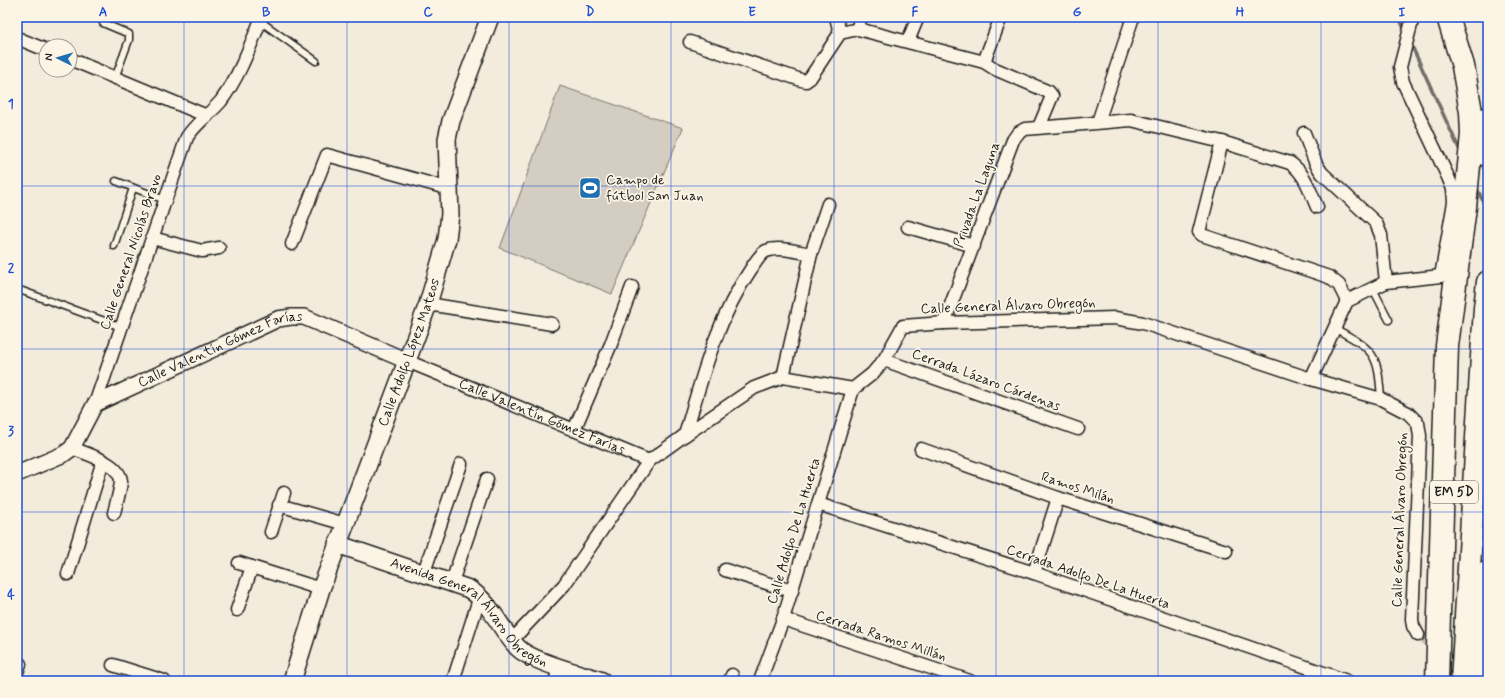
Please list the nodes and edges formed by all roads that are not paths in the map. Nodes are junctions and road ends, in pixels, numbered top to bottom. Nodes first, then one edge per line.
1 (490, 17) edge
2 (836, 17) edge
3 (918, 17) edge
4 (1001, 17) edge
5 (1133, 17) edge
6 (1412, 17) edge
7 (1448, 17) edge
8 (261, 19) edge
9 (103, 23) dead end
10 (859, 23) edge
11 (840, 33) junction
12 (17, 38) edge
13 (908, 41) junction
14 (690, 42) dead end
15 (38, 47) edge
16 (78, 62) edge
17 (316, 62) dead end
18 (984, 62) junction
19 (115, 78) junction
20 (1480, 115) edge
21 (207, 116) junction
22 (1098, 122) junction
23 (1039, 127) junction
24 (1304, 133) dead end
25 (1222, 142) junction
26 (116, 181) dead end
27 (133, 188) junction
28 (450, 190) junction
29 (165, 200) junction
30 (828, 204) dead end
31 (1317, 207) dead end
32 (908, 227) dead end
33 (152, 238) junction
34 (292, 244) dead end
35 (114, 246) dead end
36 (974, 246) junction
37 (219, 248) dead end
38 (811, 254) junction
39 (1386, 282) junction
40 (1488, 282) edge
41 (632, 287) dead end
42 (17, 289) edge
43 (1373, 289) junction
44 (1347, 301) junction
45 (428, 304) junction
46 (1389, 320) dead end
47 (944, 323) junction
48 (552, 324) dead end
49 (121, 327) junction
50 (1334, 328) junction
51 (884, 360) junction
52 (407, 361) junction
53 (783, 377) junction
54 (1311, 379) junction
55 (853, 389) junction
56 (1381, 399) junction
57 (95, 404) junction
58 (1078, 429) dead end
59 (574, 430) junction
60 (684, 435) junction
61 (72, 448) junction
62 (921, 450) dead end
63 (101, 460) junction
64 (649, 461) junction
65 (461, 464) dead end
66 (1488, 473) edge
67 (17, 474) edge
68 (487, 479) dead end
69 (284, 493) dead end
70 (1058, 498) junction
71 (818, 504) junction
72 (279, 506) junction
73 (114, 513) dead end
74 (345, 524) junction
75 (271, 532) dead end
76 (337, 544) junction
77 (1226, 551) dead end
78 (239, 563) dead end
79 (252, 567) junction
80 (725, 570) dead end
81 (424, 572) junction
82 (1034, 573) junction
83 (68, 574) dead end
84 (452, 582) junction
85 (321, 589) junction
86 (792, 591) junction
87 (480, 596) junction
88 (237, 610) dead end
89 (783, 619) junction
90 (1418, 635) dead end
91 (512, 640) junction
92 (113, 665) dead end
93 (558, 674) edge
94 (164, 681) edge
95 (292, 681) edge
96 (452, 681) edge
97 (602, 681) edge
98 (761, 681) edge
99 (970, 681) edge
100 (1347, 681) edge
101 (1437, 681) edge
102 (1448, 681) edge
103 (1462, 681) edge
104 (1480, 681) edge

1 - 28 main road, Calle Adolfo López Mateos
2 - 11 street
3 - 13 street
4 - 18 street
5 - 22 street
6 - 39 street
7 - 20 highway
8 - 17 lane
8 - 21 street, Calle General Nicolás Bravo
9 - 19 lane
10 - 11 street
10 - 13 street
11 - 14 street
12 - 15 street
13 - 18 street
16 - 19 street
18 - 23 street
19 - 21 street
20 - 101 highway
20 - 102 highway, EM 5D
21 - 29 street, Calle General Nicolás Bravo
22 - 23 street, Privada La Laguna
22 - 25 street, Privada La Laguna
23 - 36 street, Privada La Laguna
24 - 39 street
25 - 31 street, Privada La Laguna
25 - 44 street
26 - 27 lane
27 - 29 lane
27 - 35 lane
28 - 34 street
28 - 45 main road, Calle Adolfo López Mateos
29 - 33 street, Calle General Nicolás Bravo
30 - 38 street
32 - 36 street
33 - 37 street
33 - 49 street, Calle General Nicolás Bravo
36 - 47 street, Privada La Laguna
38 - 53 street
38 - 60 street
39 - 43 street
40 - 103 highway, EM 5D
41 - 59 street
42 - 49 lane
43 - 44 street
43 - 46 lane
44 - 50 street
45 - 48 street
45 - 52 main road, Calle Adolfo López Mateos
47 - 51 street, Calle General Álvaro Obregón
47 - 54 street, Calle General Álvaro Obregón
49 - 57 street, Calle General Nicolás Bravo
50 - 54 street
50 - 56 lane
51 - 55 street, Calle General Álvaro Obregón
51 - 58 street, Cerrada Lázaro Cárdenas
52 - 57 street, Calle Valentín Gómez Farías
52 - 59 street, Calle Valentín Gómez Farías
52 - 74 main road, Calle Adolfo López Mateos
53 - 55 street
53 - 60 street
54 - 56 street, Calle General Álvaro Obregón
55 - 71 street, Calle Adolfo De La Huerta
56 - 90 street, Calle General Álvaro Obregón
57 - 61 street
59 - 64 street, Calle Valentín Gómez Farías
60 - 64 street
61 - 63 street
61 - 67 street
62 - 70 street, Ramos Milán
63 - 73 street
63 - 83 street
64 - 91 street
65 - 81 street
66 - 104 highway
68 - 84 street
69 - 72 street
70 - 77 street, Ramos Milán
70 - 82 street
71 - 82 street, Cerrada Adolfo De La Huerta
71 - 86 street, Calle Adolfo De La Huerta
72 - 74 street
72 - 75 street
74 - 76 main road, Calle Adolfo López Mateos
76 - 81 main road, Avenida General Álvaro Obregón
76 - 85 main road, Calle Adolfo López Mateos
78 - 79 street
79 - 85 street
79 - 88 street
80 - 86 street
81 - 84 main road, Avenida General Álvaro Obregón
82 - 100 street, Cerrada Adolfo De La Huerta
84 - 87 main road, Avenida General Álvaro Obregón
85 - 95 main road, Calle Adolfo López Mateos
86 - 89 street, Calle Adolfo De La Huerta
87 - 91 main road, Avenida General Álvaro Obregón
87 - 96 street
89 - 98 street, Calle Adolfo De La Huerta
89 - 99 street, Cerrada Ramos Millán
91 - 93 main road, Avenida General Álvaro Obregón
92 - 94 street
93 - 97 main road, Avenida General Álvaro Obregón

